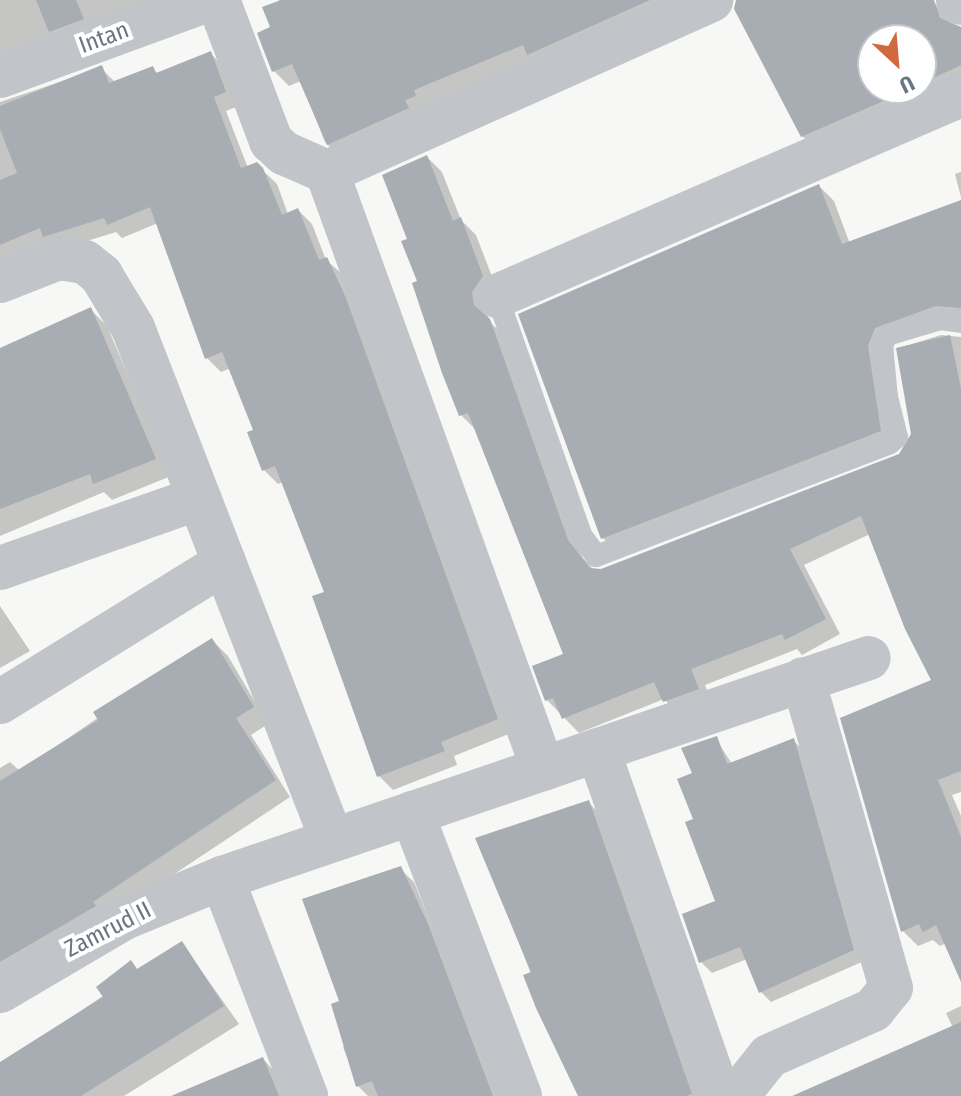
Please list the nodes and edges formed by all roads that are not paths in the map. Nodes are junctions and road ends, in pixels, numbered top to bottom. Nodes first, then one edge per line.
1 (208, 0) edge
2 (218, 0) edge
3 (711, 0) edge
4 (0, 76) edge
5 (961, 95) edge
6 (327, 172) junction
7 (0, 281) edge
8 (497, 296) joint
9 (961, 322) edge
10 (199, 498) junction
11 (224, 563) junction
12 (0, 568) edge
13 (869, 658) dead end
14 (803, 679) junction
15 (0, 702) edge
16 (598, 750) junction
17 (543, 769) junction
18 (412, 813) junction
19 (332, 840) junction
20 (222, 878) junction
21 (0, 991) edge
22 (306, 1096) edge
23 (520, 1096) edge
24 (719, 1096) edge
25 (737, 1096) edge

1 - 4 street, Intan
2 - 6 street
3 - 6 street
5 - 8 street
6 - 17 street
7 - 10 street
8 - 9 lane
10 - 11 street
10 - 12 street
11 - 15 street
11 - 19 street
13 - 14 street, Zamrud II
14 - 16 street, Zamrud II
14 - 25 street
16 - 17 street, Zamrud II
16 - 24 street
17 - 18 street, Zamrud II
18 - 19 street, Zamrud II
18 - 23 street
19 - 20 street, Zamrud II
20 - 21 street, Zamrud II
20 - 22 street

